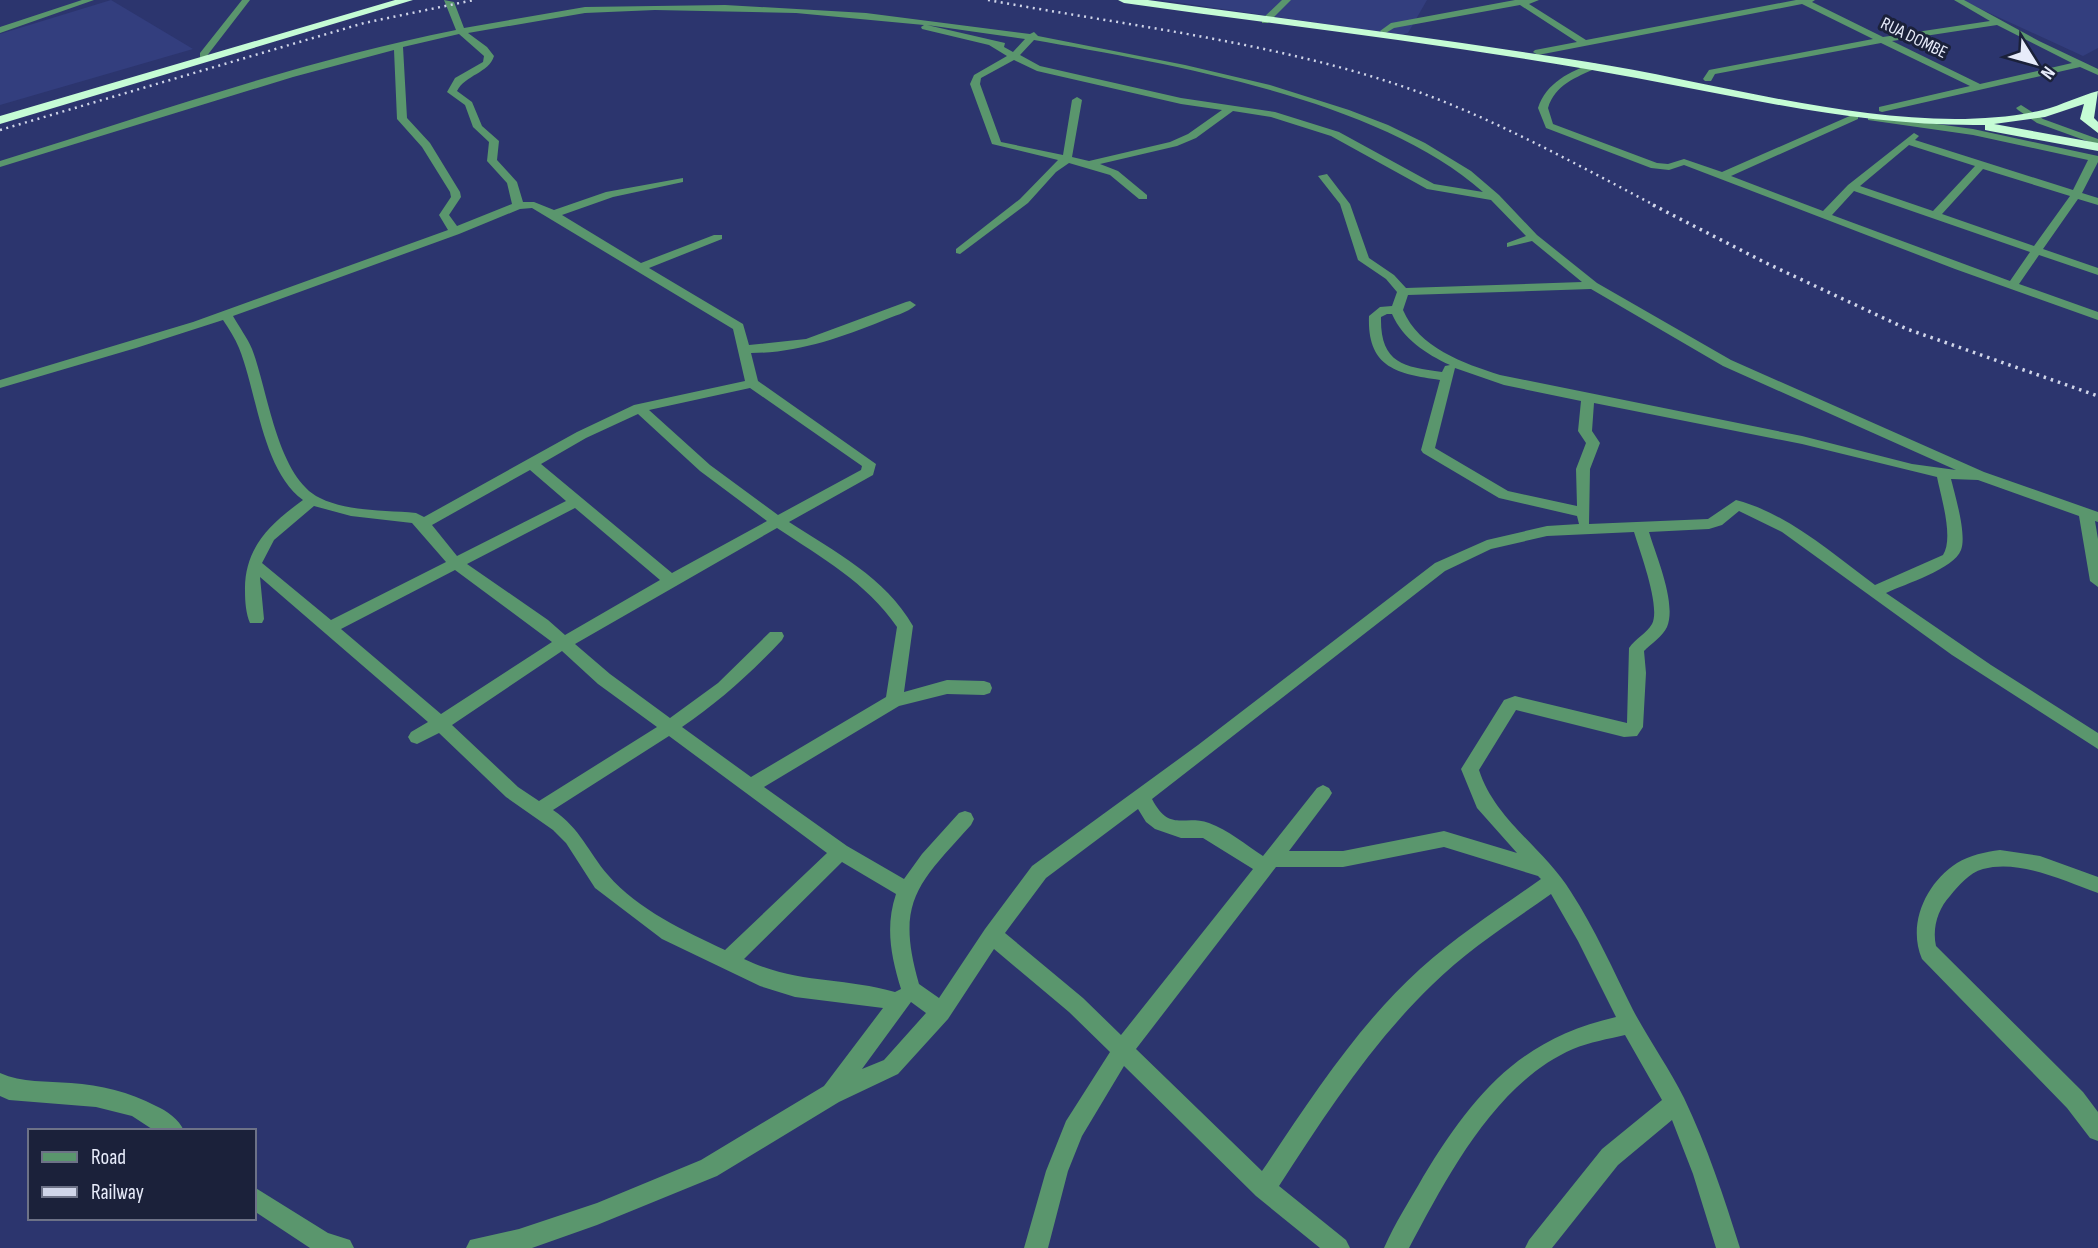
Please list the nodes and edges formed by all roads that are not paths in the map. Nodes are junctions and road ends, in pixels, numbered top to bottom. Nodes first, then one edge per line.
1 (90, 0) edge
2 (246, 0) edge
3 (393, 0) edge
4 (407, 0) edge
5 (447, 0) edge
6 (1124, 0) edge
7 (1154, 0) edge
8 (1287, 0) edge
9 (1535, 0) edge
10 (1804, 0) edge
11 (1958, 0) edge
12 (1519, 1) edge
13 (904, 15) junction
14 (1268, 19) junction
15 (2001, 22) junction
16 (0, 30) edge
17 (460, 31) junction
18 (1384, 31) junction
19 (1034, 34) junction
20 (1882, 40) junction
21 (1583, 42) junction
22 (993, 45) junction
23 (1026, 45) junction
24 (398, 46) junction
25 (1538, 52) junction
26 (203, 55) junction
27 (1013, 57) junction
28 (2080, 64) junction
29 (1594, 66) junction
30 (2098, 72) edge
31 (1708, 79) junction
32 (2098, 80) edge
33 (1977, 86) junction
34 (2095, 97) edge
35 (1077, 100) dead end
36 (1230, 108) junction
37 (1882, 109) junction
38 (2025, 112) junction
39 (2045, 113) junction
40 (0, 114) edge
41 (1855, 114) junction
42 (0, 120) edge
43 (1929, 123) junction
44 (2098, 131) edge
45 (1907, 141) junction
46 (2097, 152) edge
47 (1067, 159) junction
48 (0, 164) edge
49 (1089, 164) junction
50 (1982, 164) junction
51 (1322, 176) dead end
52 (1722, 176) junction
53 (679, 180) dead end
54 (1852, 187) junction
55 (2076, 195) junction
56 (1143, 197) dead end
57 (1495, 197) junction
58 (2098, 202) edge
59 (518, 206) junction
60 (553, 214) junction
61 (1935, 215) junction
62 (1825, 216) junction
63 (454, 232) junction
64 (719, 237) dead end
65 (1533, 237) junction
66 (1511, 245) dead end
67 (2036, 250) junction
68 (960, 251) dead end
69 (643, 265) junction
70 (2098, 272) edge
71 (1592, 285) junction
72 (2012, 286) junction
73 (1402, 292) junction
74 (910, 304) dead end
75 (1397, 310) junction
76 (226, 315) junction
77 (2098, 316) edge
78 (743, 349) junction
79 (1452, 362) junction
80 (1447, 377) junction
81 (0, 383) edge
82 (752, 383) junction
83 (1588, 398) junction
84 (639, 408) junction
85 (533, 465) junction
86 (1943, 474) junction
87 (1979, 475) junction
88 (312, 500) junction
89 (576, 502) junction
90 (2092, 515) edge
91 (1584, 520) junction
92 (780, 523) junction
93 (423, 524) junction
94 (1640, 527) junction
95 (454, 562) junction
96 (255, 565) junction
97 (670, 580) junction
98 (2098, 581) edge
99 (1874, 592) junction
100 (256, 618) dead end
101 (331, 627) junction
102 (776, 636) dead end
103 (564, 643) junction
104 (984, 688) dead end
105 (894, 701) junction
106 (439, 724) junction
107 (668, 726) junction
108 (417, 737) dead end
109 (2098, 742) edge
110 (750, 786) junction
111 (1323, 793) dead end
112 (1141, 796) junction
113 (539, 810) junction
114 (965, 820) dead end
115 (840, 852) junction
116 (1270, 863) junction
117 (1548, 875) junction
118 (2098, 885) edge
119 (905, 888) junction
120 (992, 935) junction
121 (728, 961) junction
122 (904, 997) junction
123 (941, 1012) junction
124 (1630, 1024) junction
125 (1122, 1051) junction
126 (0, 1084) edge
127 (831, 1094) junction
128 (1675, 1102) junction
129 (170, 1129) edge
130 (2098, 1130) edge
131 (1264, 1188) junction
132 (256, 1199) edge
133 (342, 1248) edge
134 (478, 1248) edge
135 (1035, 1248) edge
136 (1338, 1248) edge
137 (1396, 1248) edge
138 (1537, 1248) edge
139 (1728, 1248) edge

1 - 16 street
2 - 26 street
3 - 26 highway
4 - 42 highway
5 - 17 street
6 - 14 highway
7 - 14 highway
8 - 14 street
9 - 12 street
10 - 20 street, RUA DOMBE
10 - 21 street
11 - 15 street
12 - 18 street
12 - 21 street
13 - 17 street
13 - 19 street
13 - 22 street
14 - 18 highway
14 - 29 highway
15 - 20 street
15 - 28 street
17 - 24 street
17 - 59 street
18 - 25 highway
19 - 23 street
19 - 57 street
20 - 31 street
20 - 33 street, RUA DOMBE
21 - 25 street
22 - 23 street
22 - 27 street
23 - 27 street
24 - 48 street
24 - 63 street
25 - 31 highway
26 - 40 highway
27 - 36 street
27 - 47 street
28 - 30 street
28 - 33 street
29 - 41 highway
29 - 52 street
31 - 37 highway
32 - 38 highway
33 - 37 street
34 - 39 highway
34 - 44 highway
35 - 47 street
36 - 49 street
36 - 57 street
37 - 38 highway
38 - 39 highway
38 - 43 highway
38 - 46 street
39 - 44 street
41 - 43 highway
41 - 52 street
43 - 45 street
43 - 46 highway
45 - 50 street
45 - 54 street
46 - 55 street
47 - 49 street
47 - 68 street
49 - 56 street
50 - 55 street
50 - 61 street
51 - 73 street
52 - 62 street
53 - 60 street
54 - 61 street
54 - 62 street
55 - 58 street
55 - 67 street
57 - 65 street
59 - 60 street
59 - 63 street
60 - 69 street
61 - 67 street
62 - 72 street
63 - 76 street
64 - 69 street
65 - 66 street
65 - 71 street
67 - 70 street
67 - 72 street
69 - 78 street
71 - 73 street
71 - 87 street
72 - 77 street
73 - 75 street
74 - 78 street
75 - 79 street
75 - 80 street
76 - 81 street
76 - 88 street
78 - 82 street
79 - 80 street
79 - 83 street
80 - 91 street
82 - 84 street
82 - 92 street
83 - 86 street
83 - 91 street
84 - 85 street
84 - 92 street
85 - 89 street
85 - 93 street
86 - 87 street
86 - 99 street
87 - 90 street
88 - 93 street
88 - 96 street
89 - 95 street
89 - 97 street
90 - 98 street
91 - 94 street
91 - 112 street
92 - 97 street
92 - 105 street
93 - 95 street
94 - 99 street
94 - 117 street
95 - 101 street
95 - 103 street
96 - 100 street
96 - 101 street
97 - 103 street
99 - 109 street
101 - 106 street
102 - 107 street
103 - 106 street
103 - 107 street
104 - 105 street
105 - 110 street
106 - 108 street
106 - 113 street
107 - 110 street
107 - 113 street
110 - 115 street
111 - 116 street
112 - 116 street
112 - 120 street
113 - 121 street
114 - 119 street
115 - 119 street
115 - 121 street
116 - 117 street
116 - 125 street
117 - 124 street
117 - 131 street
118 - 130 street
119 - 122 street
120 - 123 street
120 - 125 street
121 - 122 street
122 - 123 street
122 - 127 street
123 - 127 street
124 - 128 street
124 - 137 street
125 - 131 street
125 - 135 street
126 - 129 street
127 - 134 street
128 - 138 street
128 - 139 street
131 - 136 street
132 - 133 street

